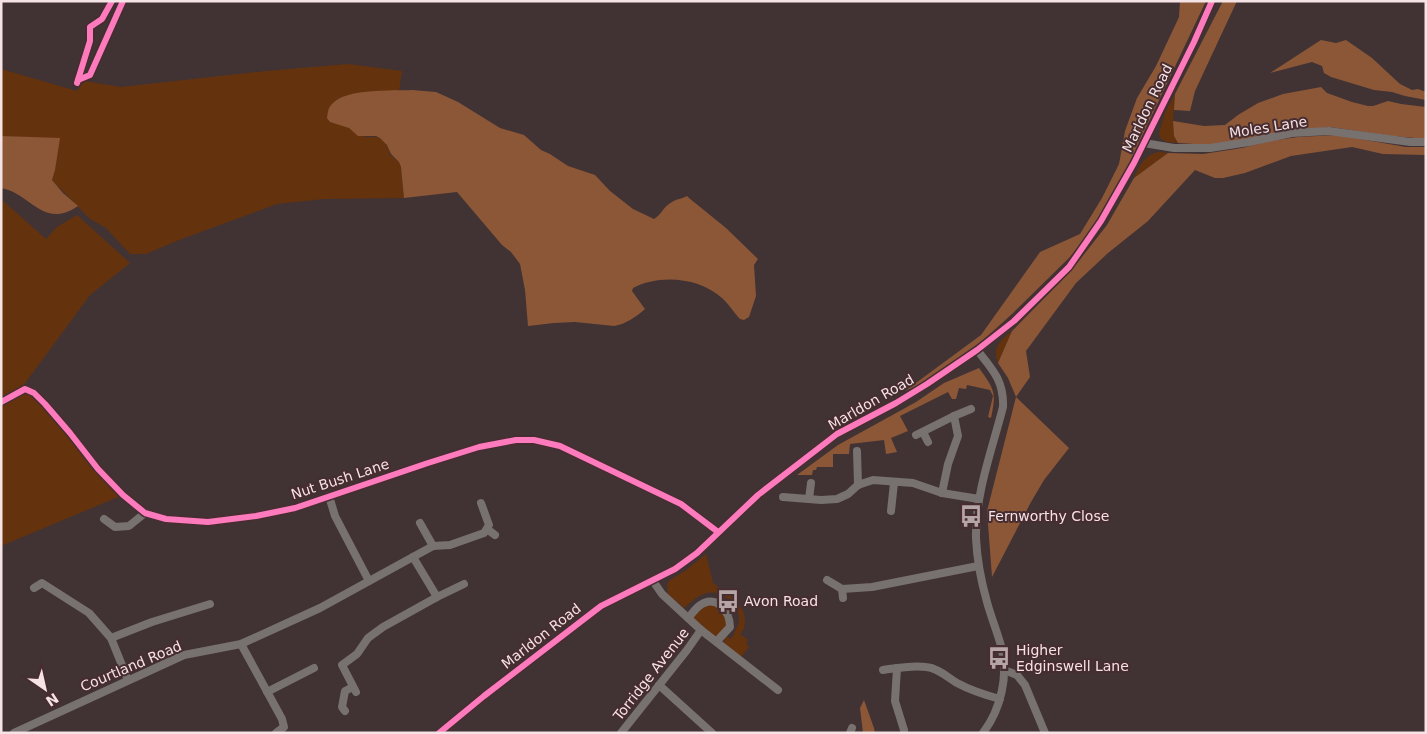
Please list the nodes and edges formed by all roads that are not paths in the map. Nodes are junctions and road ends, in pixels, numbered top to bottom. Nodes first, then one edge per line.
1 (1212, 1) edge
2 (1144, 142) junction
3 (1426, 142) edge
4 (977, 350) junction
5 (1, 402) edge
6 (971, 409) dead end
7 (954, 416) junction
8 (928, 442) dead end
9 (857, 451) dead end
10 (811, 483) dead end
11 (894, 483) junction
12 (858, 485) junction
13 (942, 493) junction
14 (330, 496) junction
15 (783, 497) dead end
16 (809, 499) junction
17 (979, 499) junction
18 (481, 504) dead end
19 (891, 511) dead end
20 (145, 513) junction
21 (104, 519) dead end
22 (420, 523) dead end
23 (487, 529) junction
24 (718, 532) junction
25 (495, 535) dead end
26 (433, 546) junction
27 (413, 557) junction
28 (978, 566) junction
29 (43, 574) dead end
30 (827, 580) dead end
31 (369, 581) junction
32 (653, 581) junction
33 (42, 583) junction
34 (464, 584) dead end
35 (34, 588) dead end
36 (842, 589) junction
37 (437, 597) junction
38 (843, 598) dead end
39 (210, 604) dead end
40 (688, 618) junction
41 (701, 630) junction
42 (111, 638) junction
43 (717, 640) junction
44 (241, 644) junction
45 (314, 668) dead end
46 (897, 668) junction
47 (883, 670) dead end
48 (1004, 670) junction
49 (128, 680) junction
50 (659, 686) junction
51 (778, 690) dead end
52 (267, 692) junction
53 (1000, 699) junction
54 (345, 711) dead end
55 (904, 730) dead end
56 (14, 733) edge
57 (276, 733) edge
58 (439, 733) edge
59 (621, 733) edge
60 (712, 733) edge
61 (983, 733) edge
62 (1045, 733) edge

1 - 2 street, Marldon Road
2 - 3 street, Moles Lane
2 - 4 street, Marldon Road
4 - 17 street
4 - 24 street, Marldon Road
5 - 20 street, Nut Bush Lane
6 - 7 street
7 - 8 street
7 - 13 street
9 - 12 street
10 - 16 street
11 - 12 street
11 - 13 street
11 - 19 street
12 - 16 street
13 - 17 street
14 - 20 street, Nut Bush Lane
14 - 24 street, Nut Bush Lane
14 - 31 street
15 - 16 street
17 - 28 street
18 - 23 street
20 - 21 street
22 - 26 street
23 - 25 street
23 - 26 street, Courtland Road
24 - 32 street, Marldon Road
26 - 27 street, Courtland Road
27 - 31 street, Courtland Road
27 - 37 street
28 - 36 street
28 - 48 street
29 - 33 street
30 - 36 street
31 - 44 street, Courtland Road
32 - 40 street
32 - 58 street, Marldon Road
33 - 35 street
33 - 42 street
34 - 37 street
36 - 38 street
37 - 54 street
39 - 42 street
40 - 41 street
40 - 43 street
41 - 43 street
41 - 50 street, Torridge Avenue
42 - 49 street
43 - 51 street
44 - 49 street, Courtland Road
44 - 52 street
45 - 52 street
46 - 47 street
46 - 53 street
46 - 55 street
48 - 53 street
48 - 62 street
49 - 56 street, Courtland Road
50 - 59 street, Torridge Avenue
50 - 60 street
52 - 57 street
53 - 61 street

